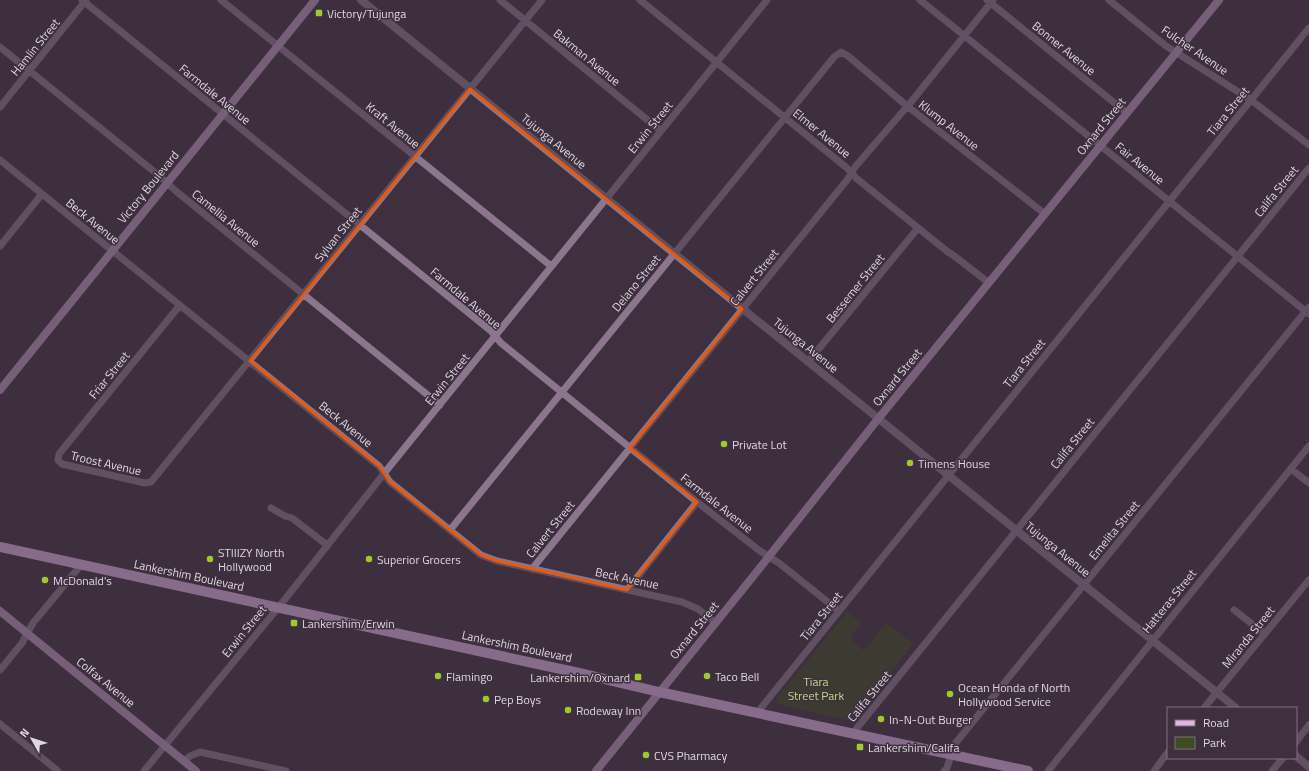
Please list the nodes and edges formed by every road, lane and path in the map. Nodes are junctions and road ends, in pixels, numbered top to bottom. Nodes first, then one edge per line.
1 (221, 0) edge
2 (315, 0) edge
3 (361, 0) edge
4 (500, 0) edge
5 (542, 0) edge
6 (640, 0) edge
7 (766, 0) edge
8 (920, 0) edge
9 (1109, 0) edge
10 (1219, 0) edge
11 (84, 1) edge
12 (990, 1) edge
13 (525, 20) junction
14 (1309, 28) edge
15 (964, 36) junction
16 (278, 46) junction
17 (0, 47) edge
18 (842, 52) joint
19 (1176, 53) junction
20 (717, 62) junction
21 (30, 71) junction
22 (470, 88) junction
23 (1251, 100) junction
24 (907, 106) junction
25 (0, 107) edge
26 (1127, 113) junction
27 (222, 114) junction
28 (785, 118) junction
29 (661, 131) junction
30 (1100, 146) junction
31 (1309, 146) edge
32 (415, 157) junction
33 (0, 160) edge
34 (1309, 168) edge
35 (851, 173) junction
36 (167, 183) junction
37 (42, 194) junction
38 (606, 198) junction
39 (1169, 201) junction
40 (1044, 214) junction
41 (360, 225) junction
42 (918, 228) junction
43 (0, 246) edge
44 (112, 251) junction
45 (674, 254) junction
46 (1238, 256) junction
47 (551, 266) junction
48 (989, 283) junction
49 (304, 295) junction
50 (180, 305) junction
51 (742, 309) junction
52 (1308, 311) edge
53 (495, 336) junction
54 (250, 361) junction
55 (808, 362) junction
56 (0, 390) edge
57 (562, 392) junction
58 (440, 405) junction
59 (878, 419) junction
60 (1309, 446) edge
61 (630, 448) junction
62 (58, 460) joint
63 (1291, 469) junction
64 (384, 474) junction
65 (948, 475) junction
66 (151, 482) joint
67 (1309, 483) edge
68 (697, 502) junction
69 (271, 508) dead end
70 (450, 530) junction
71 (1016, 530) junction
72 (327, 546) junction
73 (0, 547) edge
74 (768, 557) junction
75 (81, 565) junction
76 (532, 569) junction
77 (1309, 580) edge
78 (1084, 585) junction
79 (627, 590) junction
80 (278, 607) junction
81 (1234, 610) dead end
82 (0, 611) edge
83 (839, 611) junction
84 (716, 623) junction
85 (28, 634) junction
86 (1265, 634) junction
87 (1152, 640) junction
88 (0, 670) edge
89 (659, 692) junction
90 (1217, 692) junction
91 (1205, 707) edge
92 (1235, 707) edge
93 (756, 712) junction
94 (0, 724) edge
95 (1309, 725) edge
96 (853, 733) junction
97 (1297, 741) edge
98 (165, 745) junction
99 (1167, 753) edge
100 (951, 755) junction
101 (1297, 757) edge
102 (1282, 759) edge
103 (184, 761) junction
104 (1309, 767) edge
105 (58, 771) edge
106 (144, 771) edge
107 (196, 771) edge
108 (286, 771) edge
109 (596, 771) edge
110 (944, 771) edge
111 (1028, 771) edge
112 (1048, 771) edge
113 (1154, 771) edge
114 (1272, 771) edge

1 - 16 street, Kraft Avenue
2 - 16 main road, Victory Boulevard
3 - 22 street, Tujunga Avenue
4 - 13 street, Bakman Avenue
5 - 13 street, Sylvan Street
6 - 20 street, Elmer Avenue
7 - 20 street, Erwin Street
8 - 15 street, Fair Avenue
9 - 19 street, Fulcher Avenue
10 - 19 main road, Oxnard Street
11 - 21 street, Hamlin Street
11 - 27 street, Farmdale Avenue
12 - 15 street, Calvert Street
12 - 26 street, Bonner Avenue
13 - 22 street, Sylvan Street
13 - 29 street, Bakman Avenue
14 - 23 street, Tiara Street
15 - 24 street, Calvert Street
15 - 30 street, Fair Avenue
16 - 27 main road, Victory Boulevard
16 - 32 street, Kraft Avenue
17 - 21 street, Camellia Avenue
18 - 24 street, Klump Avenue
18 - 28 street, Delano Street
19 - 23 street, Fulcher Avenue
19 - 26 main road, Oxnard Street
20 - 28 street, Elmer Avenue
20 - 29 street, Erwin Street
21 - 25 street, Hamlin Street
21 - 36 street, Camellia Avenue
22 - 32 street, Sylvan Street
22 - 38 street, Tujunga Avenue
23 - 31 street, Fulcher Avenue
23 - 39 street, Tiara Street
24 - 35 street, Calvert Street
24 - 40 street, Klump Avenue
26 - 30 main road, Oxnard Street
27 - 36 main road, Victory Boulevard
27 - 41 street, Farmdale Avenue
28 - 35 street, Elmer Avenue
28 - 45 street, Delano Street
29 - 38 street, Erwin Street
30 - 39 street, Fair Avenue
30 - 40 main road, Oxnard Street
32 - 41 street, Sylvan Street
32 - 47 street, Kraft Avenue
33 - 37 street, Beck Avenue
34 - 46 street, Califa Street
35 - 42 street, Elmer Avenue
35 - 51 street, Calvert Street
36 - 44 main road, Victory Boulevard
36 - 49 street, Camellia Avenue
37 - 43 street
37 - 44 street, Beck Avenue
38 - 45 street, Tujunga Avenue
38 - 47 street, Erwin Street
39 - 46 street, Fair Avenue
39 - 65 street, Tiara Street
40 - 48 main road, Oxnard Street
41 - 49 street, Sylvan Street
41 - 53 street, Farmdale Avenue
42 - 48 street, Elmer Avenue
42 - 55 street, Bessemer Street
44 - 50 street, Beck Avenue
44 - 56 main road, Victory Boulevard
45 - 51 street, Tujunga Avenue
45 - 57 street, Delano Street
46 - 52 street, Fair Avenue
46 - 71 street, Califa Street
47 - 53 street, Erwin Street
48 - 59 main road, Oxnard Street
49 - 54 street, Sylvan Street
49 - 58 street, Camellia Avenue
50 - 54 street, Beck Avenue
50 - 62 street, Friar Street
51 - 55 street, Tujunga Avenue
51 - 61 street, Calvert Street
52 - 78 street, Emelita Street
53 - 57 street, Farmdale Avenue
53 - 58 street, Erwin Street
54 - 64 street, Beck Avenue
54 - 66 street, Sylvan Street
55 - 59 street, Tujunga Avenue
57 - 61 street, Farmdale Avenue
57 - 70 street, Delano Street
58 - 64 street, Erwin Street
59 - 65 street, Tujunga Avenue
59 - 74 main road, Oxnard Street
60 - 63 street, Hatteras Street
61 - 68 street, Farmdale Avenue
61 - 76 street, Calvert Street
62 - 66 street, Troost Avenue
63 - 67 street
63 - 87 street, Hatteras Street
64 - 70 street, Beck Avenue
64 - 72 street, Erwin Street
65 - 71 street, Tujunga Avenue
65 - 83 street, Tiara Street
68 - 74 street, Farmdale Avenue
68 - 79 street
69 - 72 street
70 - 76 street, Beck Avenue
71 - 78 street, Tujunga Avenue
71 - 96 street, Califa Street
72 - 80 street, Erwin Street
73 - 75 main road, Lankershim Boulevard
74 - 83 street, Farmdale Avenue
74 - 84 main road, Oxnard Street
75 - 80 main road, Lankershim Boulevard
75 - 85 street
76 - 79 street, Beck Avenue
77 - 86 street, Miranda Street
78 - 87 street, Tujunga Avenue
78 - 100 street, Emelita Street
79 - 84 street, Beck Avenue
80 - 89 main road, Lankershim Boulevard
80 - 98 street, Erwin Street
81 - 86 street
82 - 85 main road, Colfax Avenue
83 - 93 street, Tiara Street
84 - 89 main road, Oxnard Street
85 - 88 street
85 - 98 main road, Colfax Avenue
86 - 90 street, Miranda Street
87 - 90 street, Tujunga Avenue
87 - 112 street, Hatteras Street
89 - 93 main road, Lankershim Boulevard
89 - 109 main road, Oxnard Street
90 - 91 street, Miranda Street
90 - 92 street, Tujunga Avenue
93 - 96 main road, Lankershim Boulevard
94 - 105 street
95 - 97 street
96 - 100 main road, Lankershim Boulevard
98 - 103 main road, Colfax Avenue
98 - 106 street, Erwin Street
99 - 113 street
100 - 110 street, Emelita Street
100 - 111 main road, Lankershim Boulevard
101 - 104 street
102 - 114 street
103 - 107 main road, Colfax Avenue
103 - 108 street

